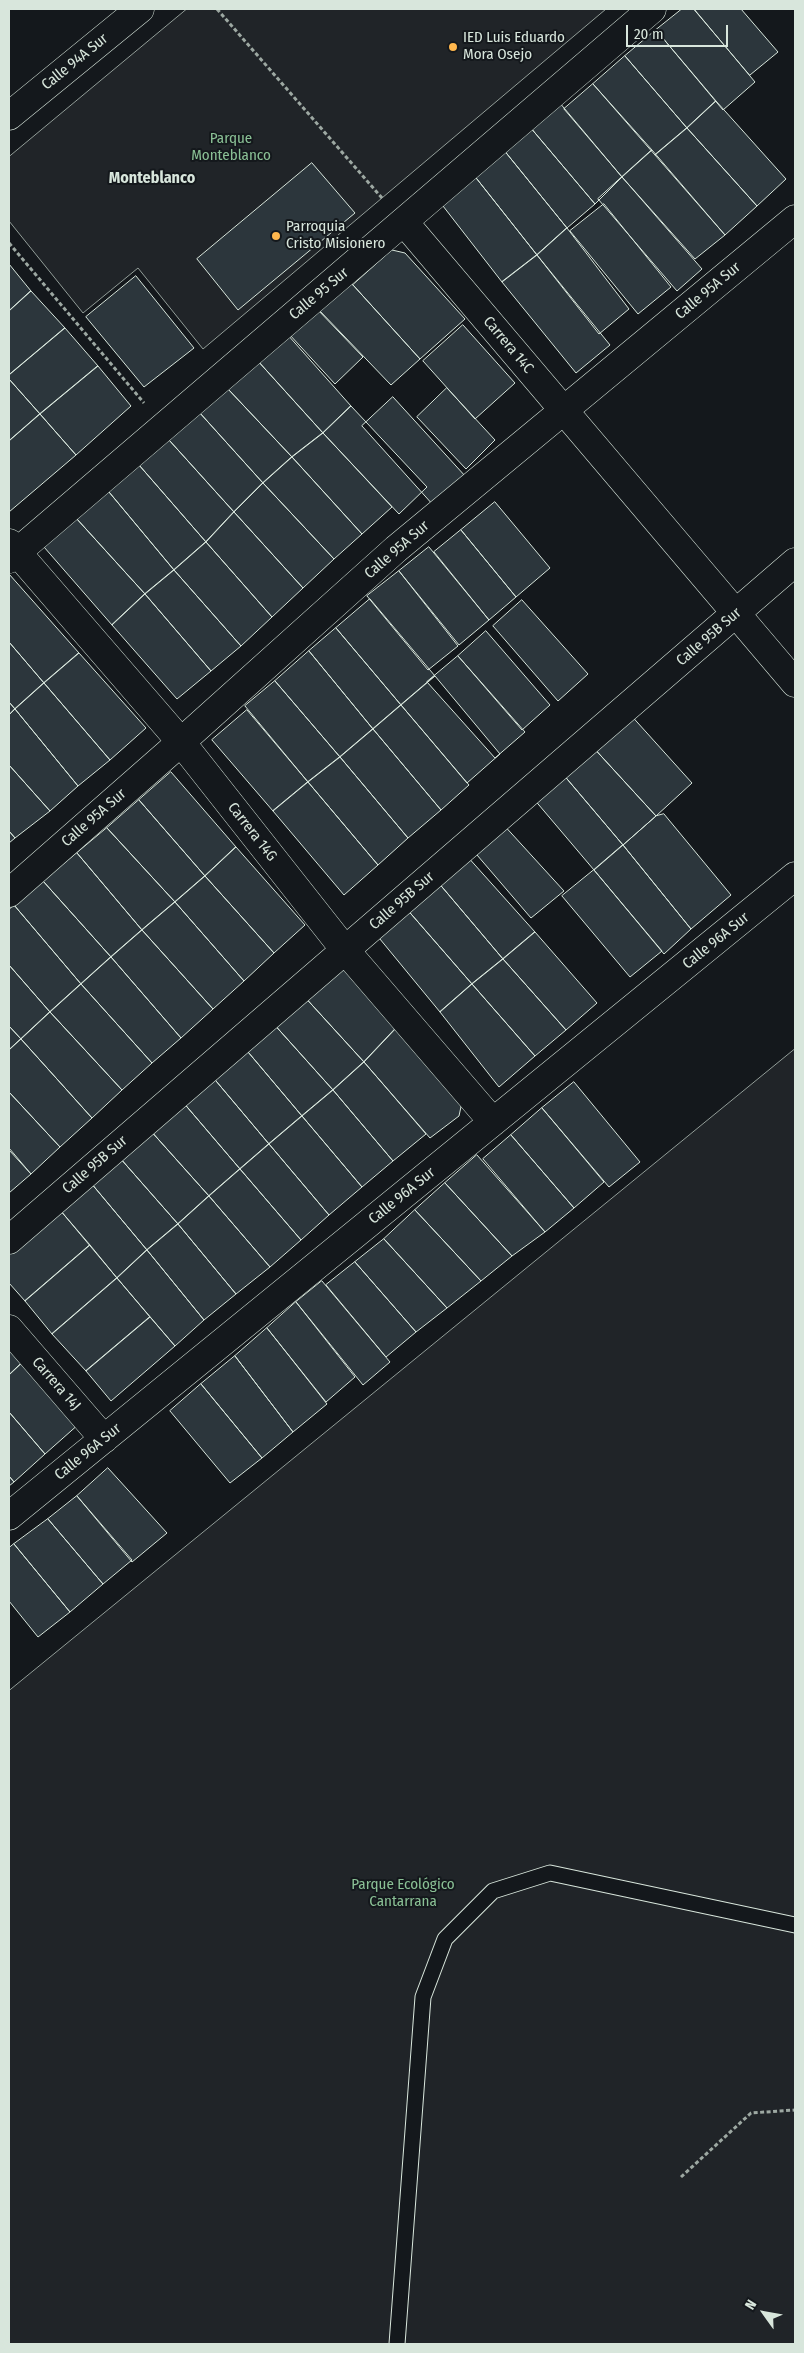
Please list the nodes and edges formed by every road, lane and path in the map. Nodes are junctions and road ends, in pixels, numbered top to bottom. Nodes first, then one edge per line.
1 (140, 9) edge
2 (217, 9) edge
3 (652, 9) edge
4 (9, 116) edge
5 (795, 219) edge
6 (404, 222) junction
7 (9, 243) edge
8 (564, 410) junction
9 (164, 427) junction
10 (12, 551) edge
11 (795, 562) edge
12 (736, 614) junction
13 (795, 683) edge
14 (181, 742) junction
15 (795, 876) edge
16 (9, 893) edge
17 (345, 950) junction
18 (493, 1122) junction
19 (9, 1240) edge
20 (9, 1329) edge
21 (104, 1439) junction
22 (9, 1516) edge
23 (795, 1925) edge
24 (795, 2110) edge
25 (680, 2177) dead end
26 (397, 2344) edge

1 - 4 street, Calle 94A Sur
2 - 6 path
3 - 6 street, Calle 95 Sur
5 - 8 street, Calle 95A Sur
6 - 8 street, Carrera 14C
6 - 9 street, Calle 95 Sur
7 - 9 path
8 - 12 street, Carrera 14C
8 - 14 street, Calle 95A Sur
9 - 10 street, Calle 95 Sur
10 - 14 street, Carrera 14G
11 - 12 street, Calle 95B Sur
12 - 13 street, Carrera 14C
12 - 17 street, Calle 95B Sur
14 - 16 street, Calle 95A Sur
14 - 17 street, Carrera 14G
15 - 18 street, Calle 96A Sur
17 - 18 street, Carrera 14G
17 - 19 street, Calle 95B Sur
18 - 21 street, Calle 96A Sur
20 - 21 street, Carrera 14J
21 - 22 street, Calle 96A Sur
23 - 26 lane
24 - 25 path

